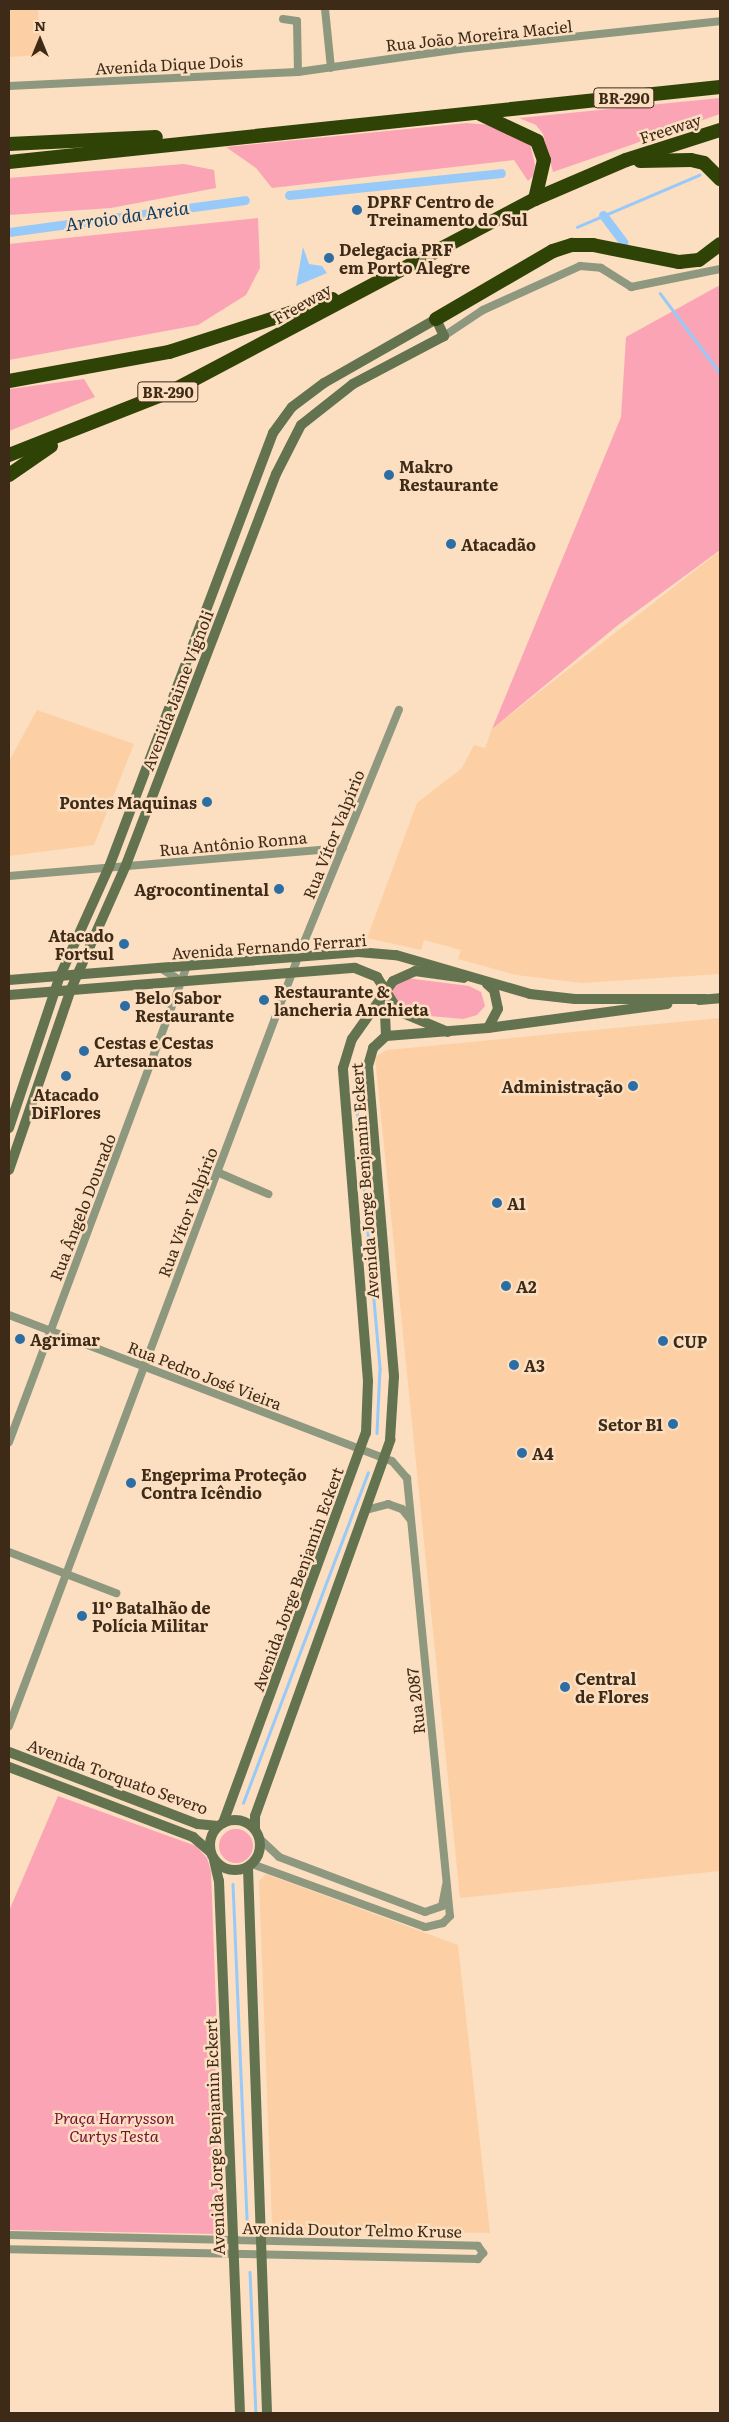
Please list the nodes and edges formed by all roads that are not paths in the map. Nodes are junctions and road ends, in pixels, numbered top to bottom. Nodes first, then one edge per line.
1 (325, 9) edge
2 (283, 19) dead end
3 (720, 21) edge
4 (331, 68) junction
5 (298, 72) junction
6 (9, 86) edge
7 (720, 87) edge
8 (476, 112) junction
9 (720, 130) edge
10 (262, 132) junction
11 (9, 144) edge
12 (626, 160) junction
13 (9, 162) edge
14 (720, 179) edge
15 (535, 199) junction
16 (720, 244) edge
17 (720, 269) edge
18 (365, 288) junction
19 (436, 319) junction
20 (418, 328) junction
21 (444, 336) junction
22 (426, 345) junction
23 (9, 381) edge
24 (66, 436) junction
25 (9, 455) edge
26 (9, 475) edge
27 (232, 542) junction
28 (248, 549) junction
29 (398, 710) dead end
30 (343, 848) junction
31 (126, 865) junction
32 (109, 867) junction
33 (9, 876) edge
34 (298, 957) junction
35 (187, 966) junction
36 (155, 968) junction
37 (292, 972) junction
38 (77, 975) junction
39 (60, 976) junction
40 (464, 978) junction
41 (9, 980) edge
42 (182, 981) junction
43 (487, 984) junction
44 (71, 989) junction
45 (56, 990) junction
46 (384, 992) junction
47 (9, 995) edge
48 (720, 998) edge
49 (705, 999) junction
50 (488, 1028) junction
51 (448, 1032) junction
52 (386, 1036) junction
53 (9, 1128) edge
54 (9, 1170) edge
55 (217, 1172) junction
56 (268, 1194) dead end
57 (9, 1315) edge
58 (50, 1331) junction
59 (144, 1367) junction
60 (9, 1442) edge
61 (360, 1449) junction
62 (388, 1460) junction
63 (366, 1510) junction
64 (411, 1520) junction
65 (9, 1552) edge
66 (66, 1574) junction
67 (116, 1593) dead end
68 (9, 1726) edge
69 (9, 1752) edge
70 (9, 1767) edge
71 (221, 1824) junction
72 (258, 1834) junction
73 (212, 1856) junction
74 (250, 1866) junction
75 (446, 1878) junction
76 (9, 2235) edge
77 (233, 2240) junction
78 (260, 2241) junction
79 (9, 2249) edge
80 (234, 2254) junction
81 (261, 2254) junction
82 (240, 2413) edge
83 (267, 2413) edge

1 - 4 street
2 - 5 street
3 - 4 street, Rua João Moreira Maciel
4 - 5 street, Avenida Dique Dois
5 - 6 street, Avenida Dique Dois
7 - 8 highway, Freeway / BR-290
8 - 10 highway, Freeway / BR-290
8 - 15 highway
9 - 12 highway, Freeway / BR-290
10 - 11 highway
10 - 13 highway, Freeway / BR-290
12 - 14 highway
12 - 15 highway, Freeway / BR-290
15 - 18 highway, Freeway / BR-290
16 - 19 highway
17 - 21 street, Avenida Jaime Vignoli
18 - 23 highway
18 - 24 highway, Freeway / BR-290
19 - 20 street, Avenida Jaime Vignoli
19 - 21 street
20 - 22 street
20 - 27 street, Avenida Jaime Vignoli
21 - 22 street, Avenida Jaime Vignoli
22 - 28 street, Avenida Jaime Vignoli
24 - 25 highway, Freeway / BR-290
24 - 26 highway
27 - 28 street
27 - 32 street, Avenida Jaime Vignoli
28 - 31 street, Avenida Jaime Vignoli
29 - 30 street, Rua Vítor Valpírio
30 - 31 street, Rua Antônio Ronna
30 - 34 street, Rua Vítor Valpírio
31 - 32 street, Rua Antônio Ronna
31 - 38 street, Avenida Jaime Vignoli
32 - 33 street, Rua Antônio Ronna
32 - 39 street, Avenida Jaime Vignoli
34 - 35 street, Avenida Fernando Ferrari
34 - 37 street, Rua Vítor Valpírio
34 - 40 street, Avenida Fernando Ferrari
35 - 36 street, Avenida Fernando Ferrari
35 - 42 street, Rua Ângelo Dourado
36 - 38 street, Avenida Fernando Ferrari
36 - 42 street
37 - 42 street, Avenida Fernando Ferrari
37 - 46 street, Avenida Fernando Ferrari
37 - 55 street, Rua Vítor Valpírio
38 - 39 street, Avenida Fernando Ferrari
38 - 44 street, Avenida Jaime Vignoli
39 - 41 street, Avenida Fernando Ferrari
39 - 45 street, Avenida Jaime Vignoli
40 - 43 street, Avenida Fernando Ferrari
40 - 46 street, Avenida Jorge Benjamin Eckert
42 - 44 street, Avenida Fernando Ferrari
42 - 58 street, Rua Ângelo Dourado
43 - 49 street, Avenida Fernando Ferrari
43 - 50 street
44 - 45 street, Avenida Fernando Ferrari
44 - 54 street, Avenida Jaime Vignoli
45 - 47 street, Avenida Fernando Ferrari
45 - 53 street, Avenida Jaime Vignoli
46 - 51 street, Avenida Fernando Ferrari
46 - 52 street
46 - 61 street, Avenida Jorge Benjamin Eckert
48 - 49 street, Avenida Fernando Ferrari
49 - 50 street, Avenida Fernando Ferrari
50 - 51 street, Avenida Fernando Ferrari
51 - 52 street, Avenida Fernando Ferrari
52 - 62 street, Avenida Jorge Benjamin Eckert
55 - 56 street
55 - 59 street, Rua Vítor Valpírio
57 - 58 street, Rua Pedro José Vieira
58 - 59 street, Rua Pedro José Vieira
58 - 60 street, Rua Ângelo Dourado
59 - 61 street, Rua Pedro José Vieira
59 - 66 street, Rua Vítor Valpírio
61 - 62 street, Rua Pedro José Vieira
61 - 71 street, Avenida Jorge Benjamin Eckert
62 - 63 street, Avenida Jorge Benjamin Eckert
62 - 64 street, Rua 2087
63 - 64 street
63 - 72 street, Avenida Jorge Benjamin Eckert
64 - 75 street, Rua 2087
65 - 66 street
66 - 67 street
66 - 68 street, Rua Vítor Valpírio
69 - 71 street, Avenida Torquato Severo
70 - 73 street, Avenida Torquato Severo
71 - 72 street
71 - 73 street
72 - 74 street
72 - 75 street
73 - 74 street
73 - 77 street, Avenida Jorge Benjamin Eckert
74 - 75 street, Rua 2087
74 - 78 street
76 - 77 street, Avenida Doutor Telmo Kruse
77 - 78 street, Avenida Doutor Telmo Kruse
77 - 80 street, Avenida Jorge Benjamin Eckert
78 - 81 street
78 - 81 street, Avenida Doutor Telmo Kruse
79 - 80 street, Avenida Doutor Telmo Kruse
80 - 81 street, Avenida Doutor Telmo Kruse
80 - 82 street, Avenida Jorge Benjamin Eckert
81 - 83 street

